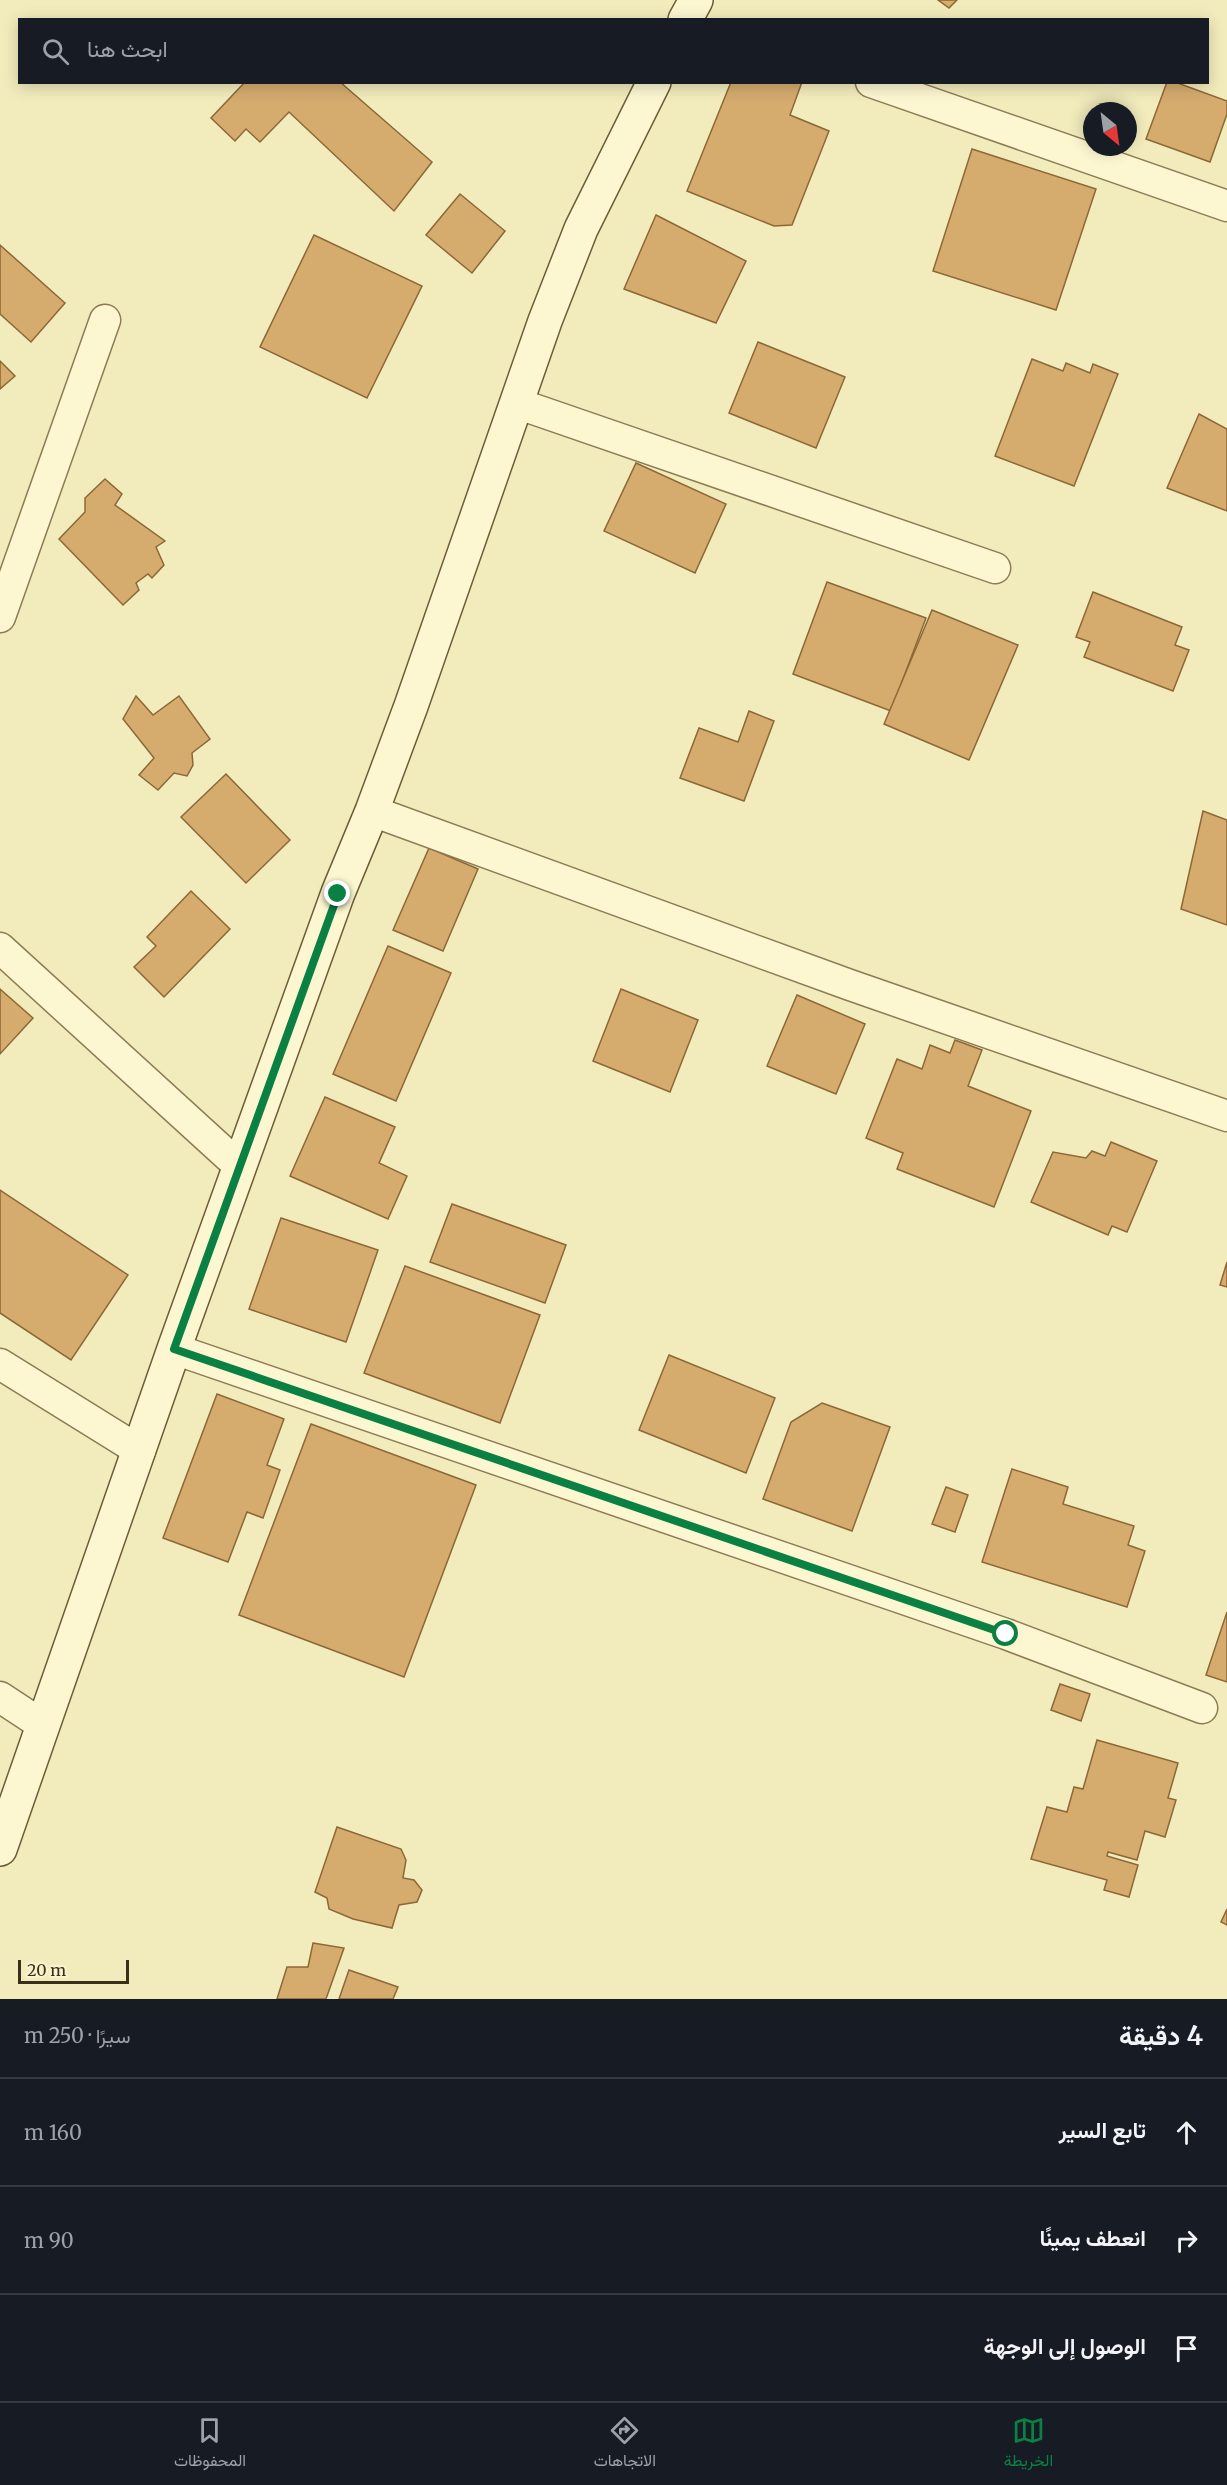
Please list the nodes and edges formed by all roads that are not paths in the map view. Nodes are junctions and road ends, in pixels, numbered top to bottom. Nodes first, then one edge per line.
1 (653, 84) edge
2 (877, 84) edge
3 (1227, 206) edge
4 (105, 320) dead end
5 (516, 403) junction
6 (995, 568) dead end
7 (0, 617) edge
8 (372, 811) junction
9 (0, 948) edge
10 (1227, 1116) edge
11 (239, 1166) junction
12 (174, 1349) junction
13 (0, 1364) edge
14 (140, 1451) junction
15 (0, 1697) edge
16 (1202, 1708) dead end
17 (44, 1726) junction
18 (0, 1849) edge

1 - 5 main road
2 - 3 street
4 - 7 street
5 - 6 street
5 - 8 main road
8 - 10 street
8 - 11 main road
9 - 11 street
11 - 12 main road
12 - 14 main road
12 - 16 street
13 - 14 street
14 - 17 main road
15 - 17 street
17 - 18 main road

